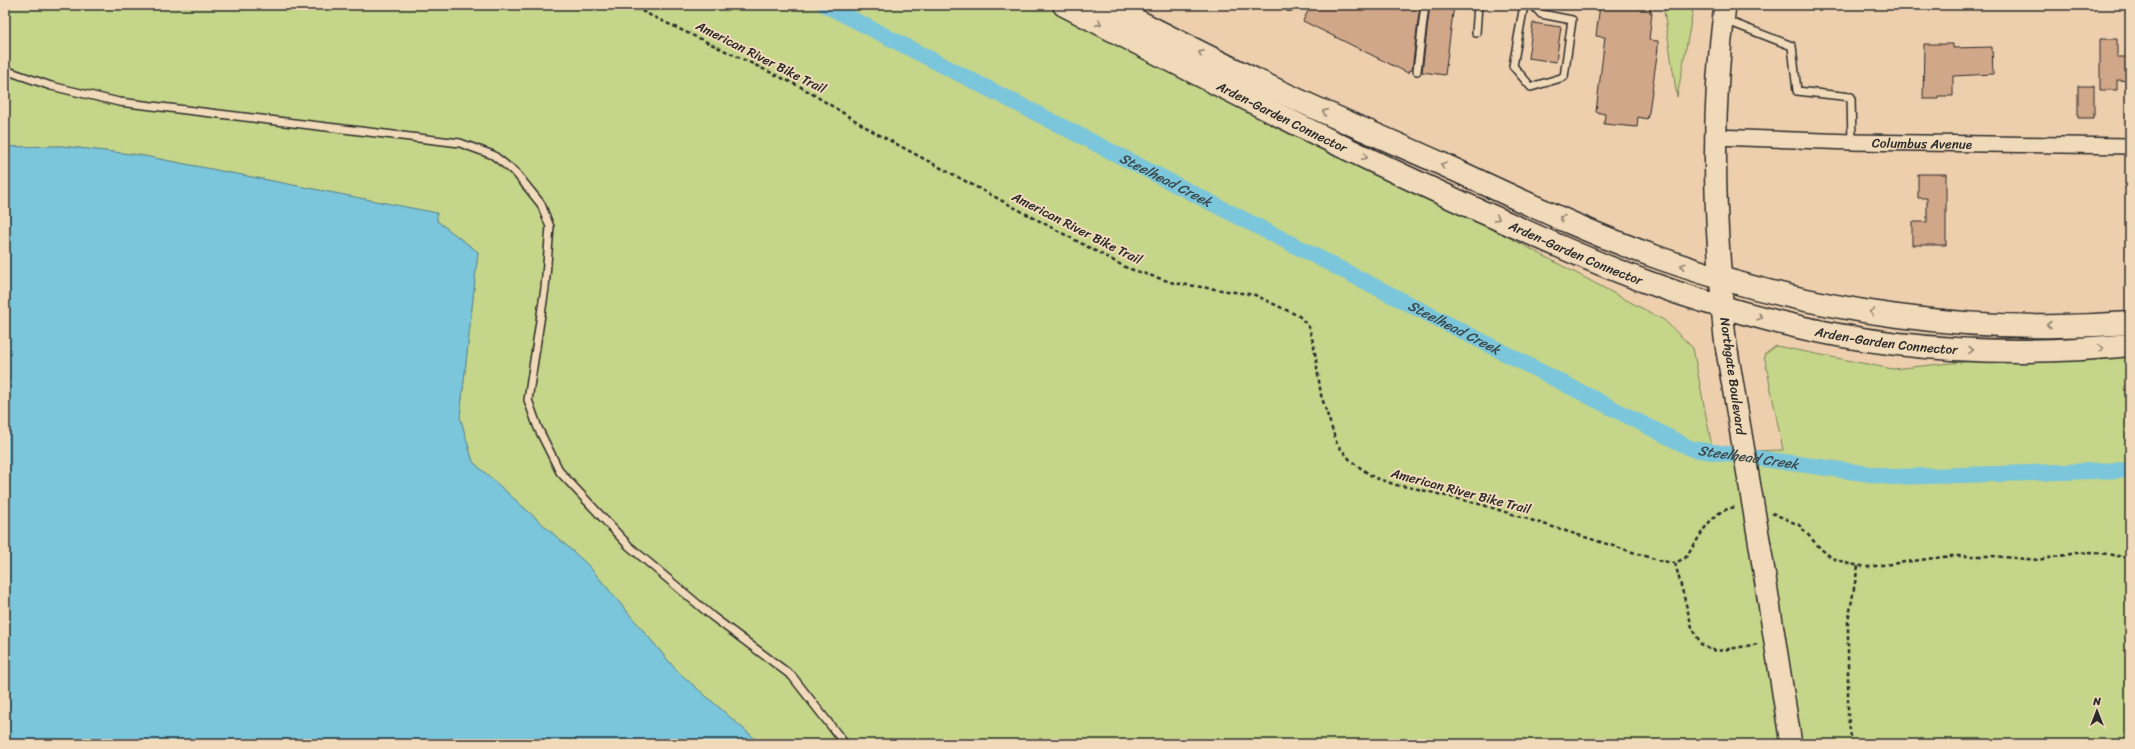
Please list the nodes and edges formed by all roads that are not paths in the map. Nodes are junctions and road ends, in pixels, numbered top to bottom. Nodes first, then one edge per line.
1 (1064, 5) edge
2 (1106, 5) edge
3 (1425, 5) edge
4 (1478, 5) edge
5 (1524, 5) edge
6 (1533, 5) edge
7 (1724, 12) edge
8 (1476, 34) dead end
9 (5, 70) edge
10 (1417, 70) dead end
11 (1714, 137) junction
12 (1852, 142) junction
13 (2130, 146) edge
14 (1720, 277) junction
15 (1723, 307) junction
16 (2130, 323) edge
17 (2130, 346) edge
18 (845, 744) edge
19 (1791, 744) edge

1 -> 15 main road, Arden-Garden Connector
14 -> 2 main road, Arden-Garden Connector
3 - 10 lane
4 - 8 lane
5 - 6 lane
7 - 11 main road, Northgate Boulevard
7 - 12 lane
9 - 18 lane
11 - 12 street, Columbus Avenue
11 - 14 main road, Northgate Boulevard
12 - 13 street, Columbus Avenue
14 - 15 main road, Northgate Boulevard
16 -> 14 main road, Arden-Garden Connector
15 -> 17 main road, Arden-Garden Connector
15 - 19 main road, Northgate Boulevard, bridge

